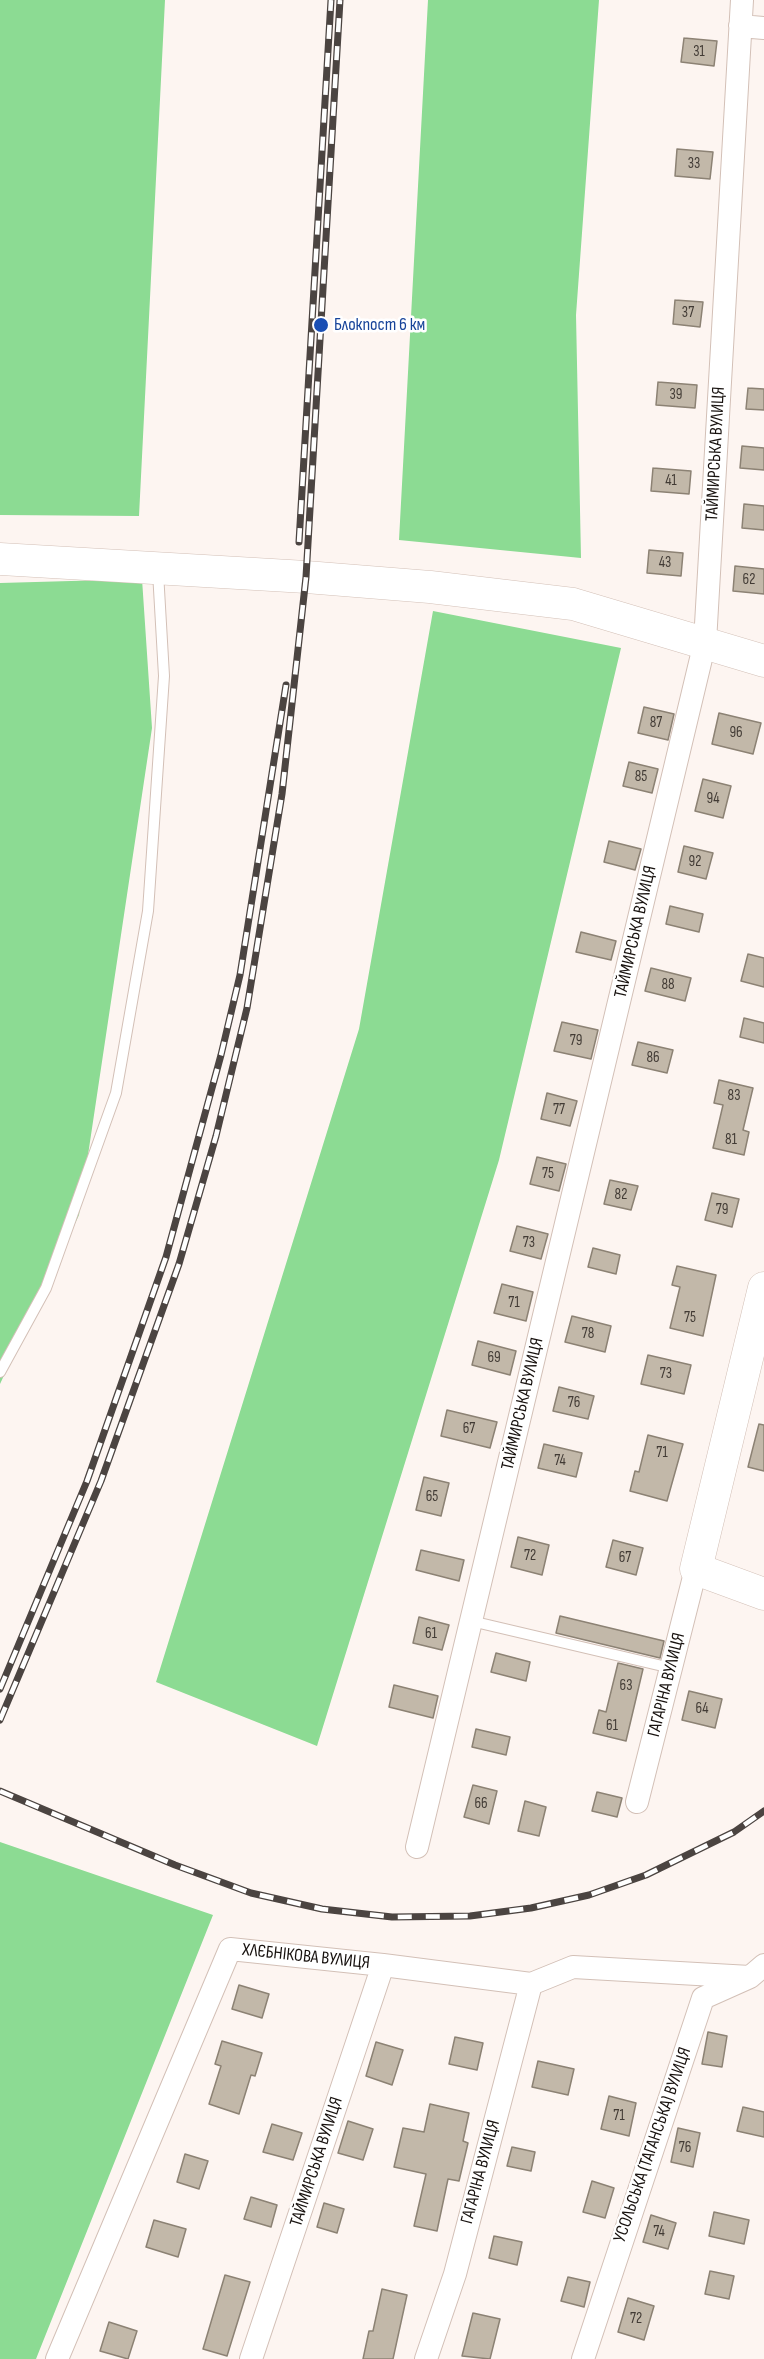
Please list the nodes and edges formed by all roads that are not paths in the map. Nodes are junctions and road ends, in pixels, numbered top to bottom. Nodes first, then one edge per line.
1 (742, 0) edge
2 (741, 26) junction
3 (764, 28) edge
4 (0, 559) edge
5 (158, 569) junction
6 (705, 642) junction
7 (764, 661) edge
8 (764, 1288) edge
9 (0, 1372) edge
10 (696, 1569) junction
11 (764, 1594) edge
12 (471, 1621) junction
13 (671, 1668) junction
14 (637, 1802) dead end
15 (417, 1847) dead end
16 (382, 1965) junction
17 (757, 1971) edge
18 (531, 1984) junction
19 (57, 2359) edge
20 (251, 2359) edge
21 (426, 2359) edge
22 (583, 2359) edge

1 - 2 street, ТАЙМИРСЬКА ВУЛИЦЯ
2 - 3 street
2 - 6 street, ТАЙМИРСЬКА ВУЛИЦЯ
4 - 5 main road
5 - 6 main road
5 - 9 lane
6 - 7 main road
6 - 12 street, ТАЙМИРСЬКА ВУЛИЦЯ
8 - 10 main road
10 - 11 main road
10 - 13 street, ГАГАРІНА ВУЛИЦЯ
12 - 13 lane
12 - 15 street, ТАЙМИРСЬКА ВУЛИЦЯ
13 - 14 street, ГАГАРІНА ВУЛИЦЯ
16 - 18 street, ХЛЄБНІКОВА ВУЛИЦЯ
16 - 19 street, ХЛЄБНІКОВА ВУЛИЦЯ
16 - 20 street, ТАЙМИРСЬКА ВУЛИЦЯ
17 - 18 street, ХЛЄБНІКОВА ВУЛИЦЯ
17 - 22 street, УСОЛЬСЬКА (ТАГАНСЬКА) ВУЛИЦЯ
18 - 21 street, ГАГАРІНА ВУЛИЦЯ

